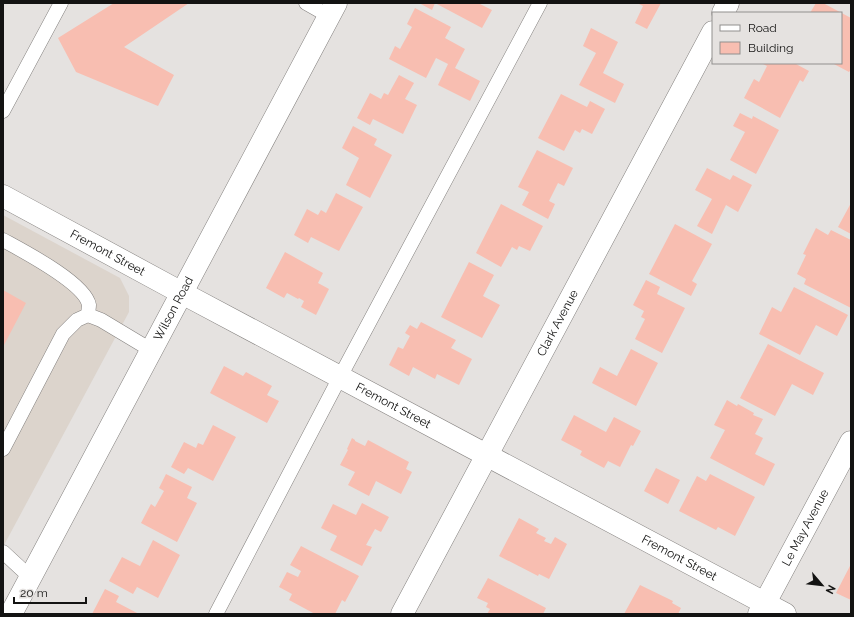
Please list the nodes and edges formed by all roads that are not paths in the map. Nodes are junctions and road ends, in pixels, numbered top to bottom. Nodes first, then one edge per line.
1 (61, 3) edge
2 (306, 3) edge
3 (540, 3) edge
4 (728, 3) edge
5 (333, 9) edge
6 (724, 12) edge
7 (712, 34) edge
8 (3, 112) edge
9 (3, 196) edge
10 (3, 240) edge
11 (182, 293) junction
12 (88, 315) junction
13 (151, 350) junction
14 (340, 377) junction
15 (851, 442) edge
16 (3, 449) edge
17 (487, 455) junction
18 (3, 552) edge
19 (30, 577) junction
20 (762, 609) edge
21 (11, 614) edge
22 (216, 614) edge
23 (402, 614) edge
24 (785, 614) edge

1 - 8 lane
2 - 5 lane
3 - 14 lane
4 - 6 street
5 - 11 street, Wilson Road
7 - 17 street, Clark Avenue
9 - 11 street, Fremont Street
10 - 12 lane
11 - 13 street, Wilson Road
11 - 14 street, Fremont Street
12 - 13 lane
12 - 16 lane
13 - 19 street, Wilson Road
14 - 17 street, Fremont Street
14 - 22 lane
15 - 20 street, Le May Avenue
17 - 20 street, Fremont Street
17 - 23 street, Clark Avenue
18 - 19 lane
19 - 21 street, Wilson Road
20 - 24 street, Fremont Street

